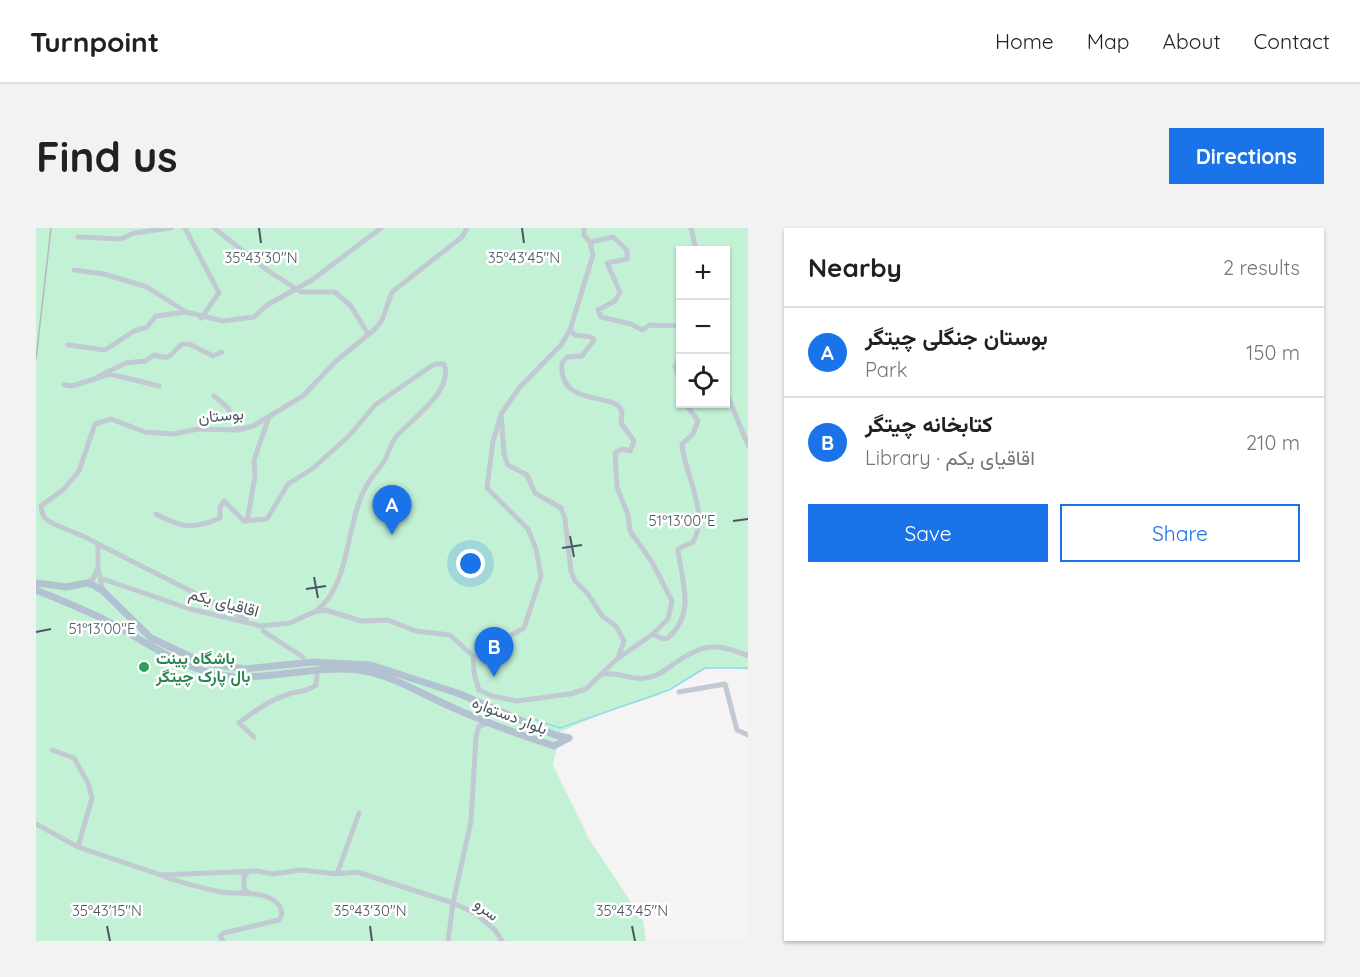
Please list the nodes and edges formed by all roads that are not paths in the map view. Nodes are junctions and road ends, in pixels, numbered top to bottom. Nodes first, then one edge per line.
1 (171, 228) edge
2 (185, 228) edge
3 (214, 228) edge
4 (381, 228) edge
5 (467, 228) edge
6 (584, 228) edge
7 (691, 228) edge
8 (78, 237) dead end
9 (590, 242) junction
10 (695, 246) edge
11 (74, 270) dead end
12 (297, 289) junction
13 (186, 312) junction
14 (201, 318) junction
15 (676, 326) edge
16 (570, 330) junction
17 (368, 333) junction
18 (68, 345) dead end
19 (222, 352) dead end
20 (99, 376) junction
21 (64, 386) dead end
22 (159, 386) dead end
23 (214, 396) dead end
24 (730, 407) edge
25 (689, 408) edge
26 (501, 414) junction
27 (269, 417) junction
28 (237, 430) junction
29 (748, 445) edge
30 (156, 514) dead end
31 (244, 521) junction
32 (98, 544) junction
33 (98, 568) junction
34 (100, 578) junction
35 (36, 583) edge
36 (86, 583) junction
37 (67, 587) junction
38 (36, 590) edge
39 (103, 591) junction
40 (73, 606) junction
41 (120, 609) junction
42 (314, 612) junction
43 (246, 619) dead end
44 (108, 622) junction
45 (263, 631) dead end
46 (653, 634) junction
47 (484, 651) dead end
48 (748, 656) edge
49 (303, 657) dead end
50 (617, 659) junction
51 (604, 674) junction
52 (317, 676) dead end
53 (483, 691) junction
54 (680, 692) dead end
55 (460, 694) junction
56 (492, 696) junction
57 (478, 702) junction
58 (489, 706) junction
59 (456, 709) junction
60 (465, 712) junction
61 (515, 718) junction
62 (491, 722) junction
63 (514, 732) junction
64 (748, 735) edge
65 (254, 737) dead end
66 (476, 737) junction
67 (52, 750) dead end
68 (359, 813) dead end
69 (36, 824) edge
70 (78, 847) junction
71 (248, 872) junction
72 (337, 874) junction
73 (161, 875) junction
74 (249, 893) junction
75 (453, 903) junction
76 (223, 941) edge
77 (448, 941) edge
78 (502, 941) edge

1 - 8 street
2 - 14 street
3 - 12 street
4 - 12 street
5 - 17 street, بوستان
6 - 9 street
7 - 10 street
9 - 15 street
9 - 16 street
11 - 13 street
12 - 14 street
12 - 17 street
13 - 14 street
13 - 18 street
16 - 26 street
16 - 46 street
17 - 27 street, بوستان
19 - 20 street
20 - 21 street
20 - 22 street
23 - 28 street
24 - 29 street
25 - 46 street
26 - 47 street
26 - 50 street
27 - 28 street, بوستان
27 - 31 street
28 - 32 street, بوستان
30 - 31 street
31 - 42 street
32 - 33 street
32 - 43 street
33 - 34 street
33 - 36 street
34 - 39 street
34 - 42 street, اقاقیای یکم
35 - 37 main road
36 - 37 main road
36 - 39 main road, بلوار دستواره
37 - 40 main road
38 - 40 main road, بلوار دستواره
39 - 41 main road, بلوار دستواره
40 - 44 main road, بلوار دستواره
41 - 44 main road
41 - 55 main road, بلوار دستواره
42 - 53 street, اقاقیای یکم
44 - 59 main road, بلوار دستواره
45 - 49 street
46 - 50 street
48 - 51 street
50 - 51 street
51 - 56 street
52 - 65 street
53 - 56 street
53 - 57 street
54 - 64 street
55 - 57 main road, بلوار دستواره
55 - 59 main road
56 - 58 street
57 - 58 main road, بلوار دستواره
58 - 61 main road, بلوار دستواره
59 - 60 main road, بلوار دستواره
60 - 62 main road, بلوار دستواره
60 - 66 street
61 - 63 main road
61 - 63 main road, بلوار دستواره
62 - 63 main road, بلوار دستواره
62 - 66 street
66 - 75 street
67 - 70 street
68 - 72 street
69 - 70 street
70 - 73 street
71 - 72 street, سرو
71 - 73 street, سرو
71 - 74 street
72 - 75 street, سرو
73 - 74 street
74 - 76 street
75 - 77 street
75 - 78 street, سرو

